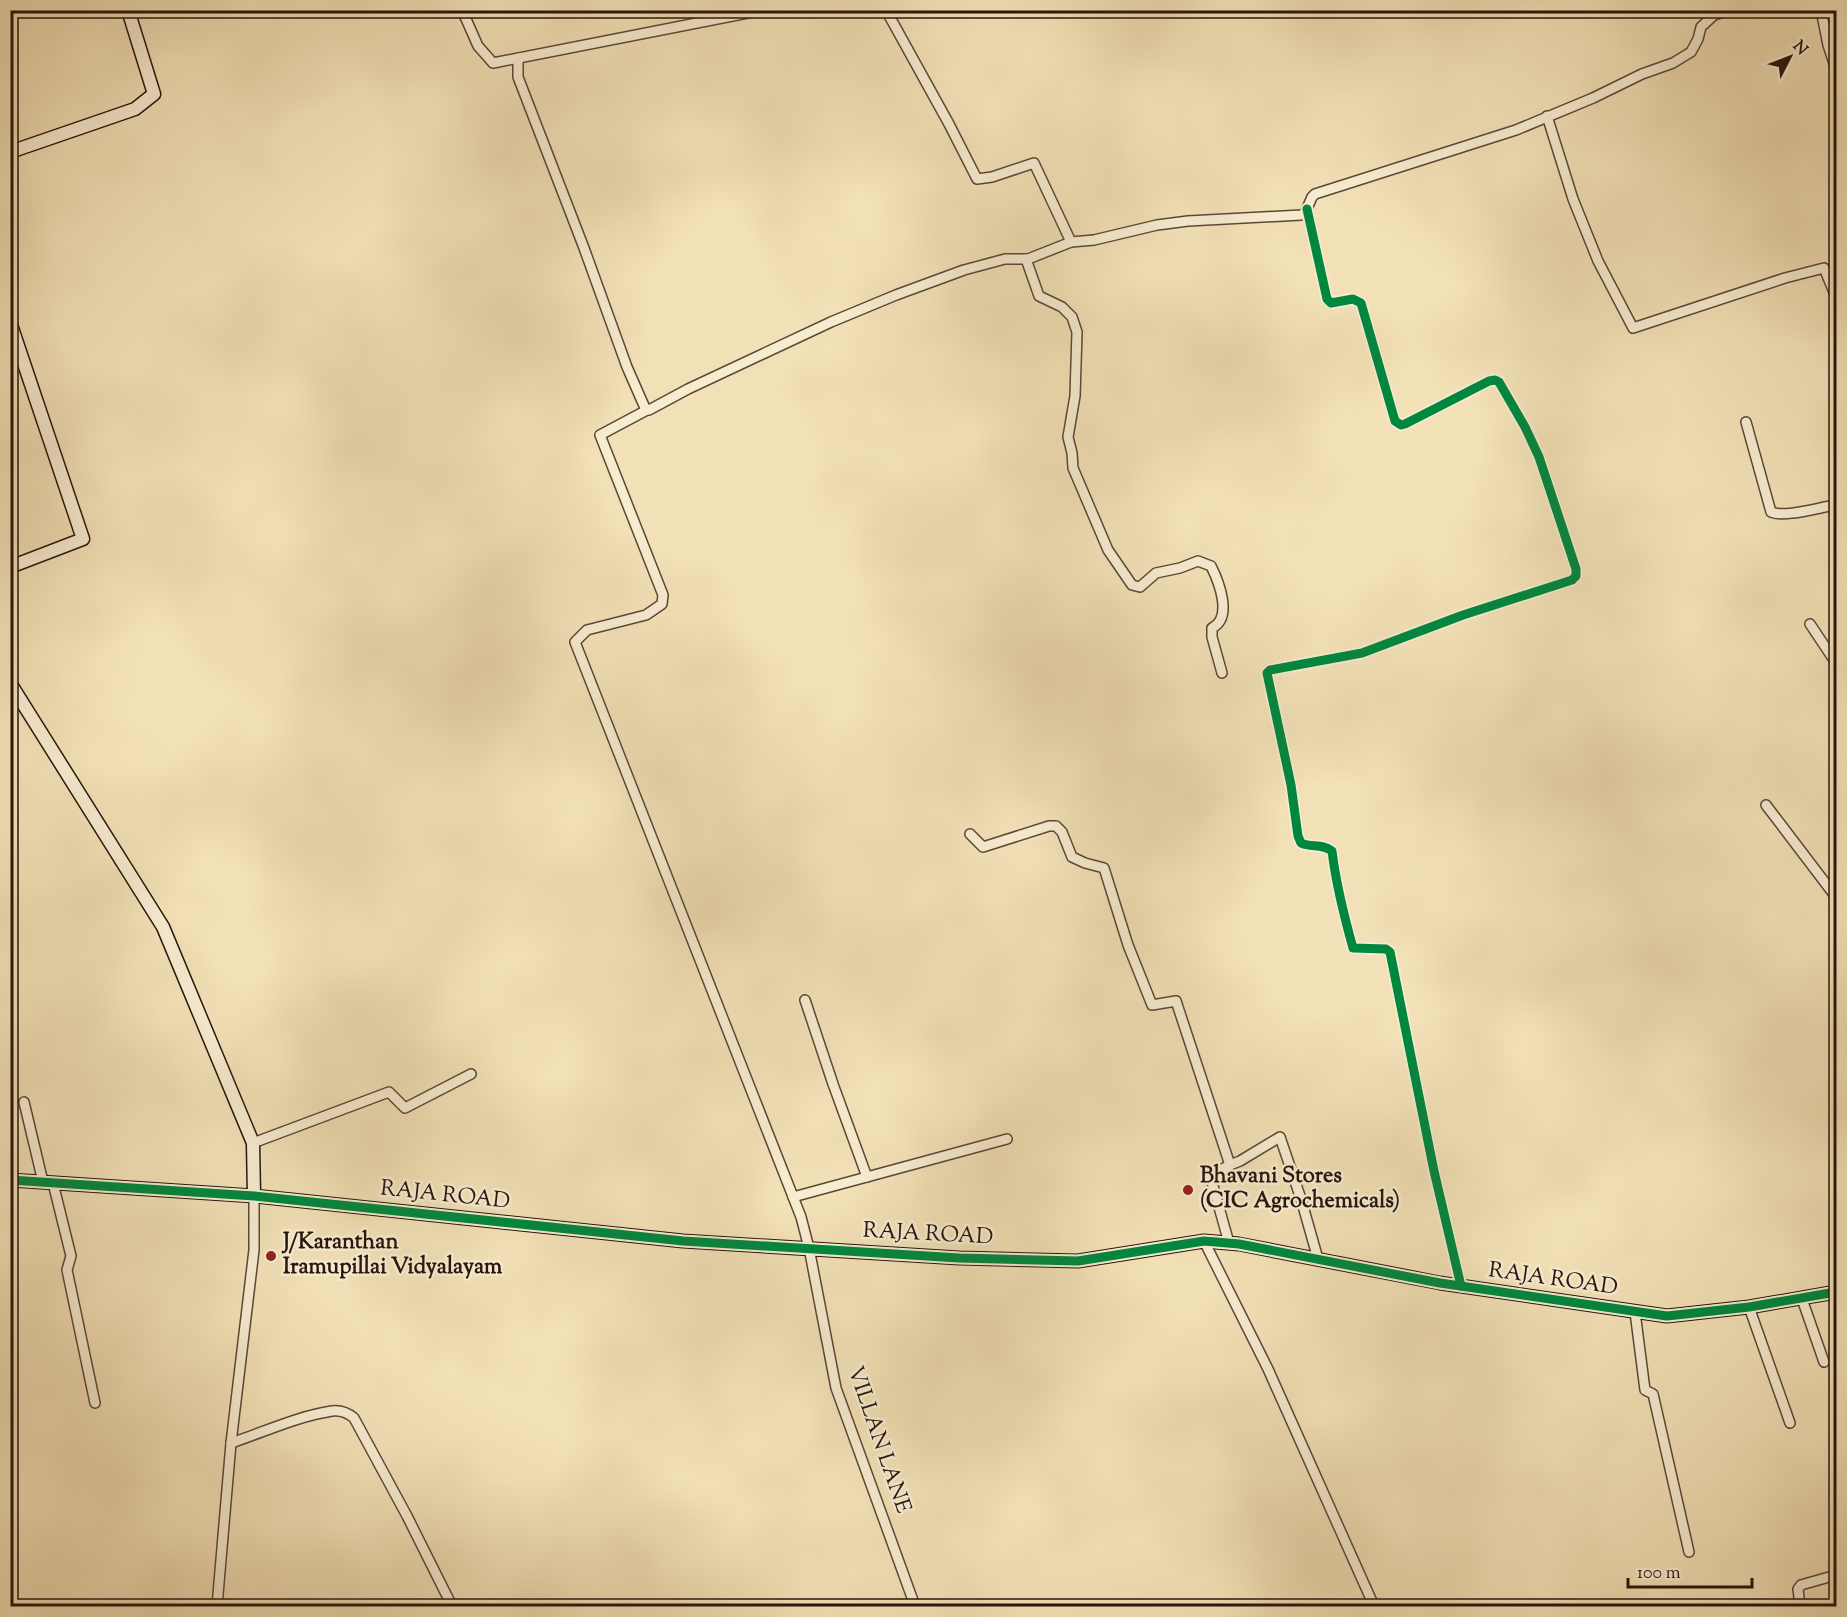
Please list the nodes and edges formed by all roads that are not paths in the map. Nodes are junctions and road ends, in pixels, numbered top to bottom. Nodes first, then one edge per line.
1 (128, 10) edge
2 (462, 10) edge
3 (763, 10) edge
4 (886, 10) edge
5 (1731, 10) edge
6 (1821, 10) edge
7 (518, 58) junction
8 (1836, 69) edge
9 (1547, 116) junction
10 (10, 152) edge
11 (1307, 209) junction
12 (1071, 242) junction
13 (1026, 259) junction
14 (1836, 297) edge
15 (10, 322) edge
16 (647, 410) junction
17 (1746, 422) dead end
18 (1836, 505) edge
19 (10, 567) edge
20 (1810, 624) dead end
21 (1836, 663) edge
22 (1222, 672) dead end
23 (10, 683) edge
24 (1766, 805) dead end
25 (970, 834) dead end
26 (1836, 897) edge
27 (805, 1000) dead end
28 (471, 1074) dead end
29 (24, 1102) dead end
30 (1007, 1139) dead end
31 (253, 1143) junction
32 (1230, 1165) junction
33 (867, 1177) junction
34 (10, 1180) edge
35 (48, 1182) junction
36 (254, 1196) junction
37 (793, 1197) junction
38 (1204, 1241) junction
39 (1229, 1243) junction
40 (809, 1248) junction
41 (1318, 1259) junction
42 (1461, 1286) junction
43 (1836, 1292) edge
44 (1802, 1299) junction
45 (1749, 1307) junction
46 (1635, 1312) junction
47 (1824, 1362) dead end
48 (95, 1403) dead end
49 (1790, 1423) dead end
50 (231, 1443) junction
51 (1689, 1552) dead end
52 (1836, 1575) edge
53 (218, 1606) edge
54 (452, 1606) edge
55 (915, 1606) edge
56 (1374, 1606) edge
57 (1800, 1606) edge

1 - 10 street
2 - 7 street
3 - 7 street
4 - 12 street
5 - 9 street
6 - 8 street
7 - 16 street
9 - 11 street
9 - 14 street
11 - 12 street
11 - 42 street
12 - 13 street
13 - 16 street
13 - 22 street
15 - 19 street
16 - 37 street, VILLAN LANE
17 - 18 street
20 - 21 street
23 - 31 street
24 - 26 street
25 - 32 street
27 - 33 street
28 - 31 street
29 - 35 street
30 - 33 street
31 - 36 street
32 - 39 street
32 - 41 street
33 - 37 street
34 - 35 street, RAJA ROAD
35 - 36 street, RAJA ROAD
35 - 48 street
36 - 40 street, RAJA ROAD
36 - 50 street
37 - 40 street, VILLAN LANE
38 - 39 street, RAJA ROAD
38 - 40 street, RAJA ROAD
38 - 56 street
39 - 41 street, RAJA ROAD
40 - 55 street, VILLAN LANE
41 - 42 street, RAJA ROAD
42 - 46 street, RAJA ROAD
43 - 44 street, RAJA ROAD
44 - 45 street, RAJA ROAD
44 - 47 street
45 - 46 street, RAJA ROAD
45 - 49 street
46 - 51 street
50 - 53 street
50 - 54 street
52 - 57 street

